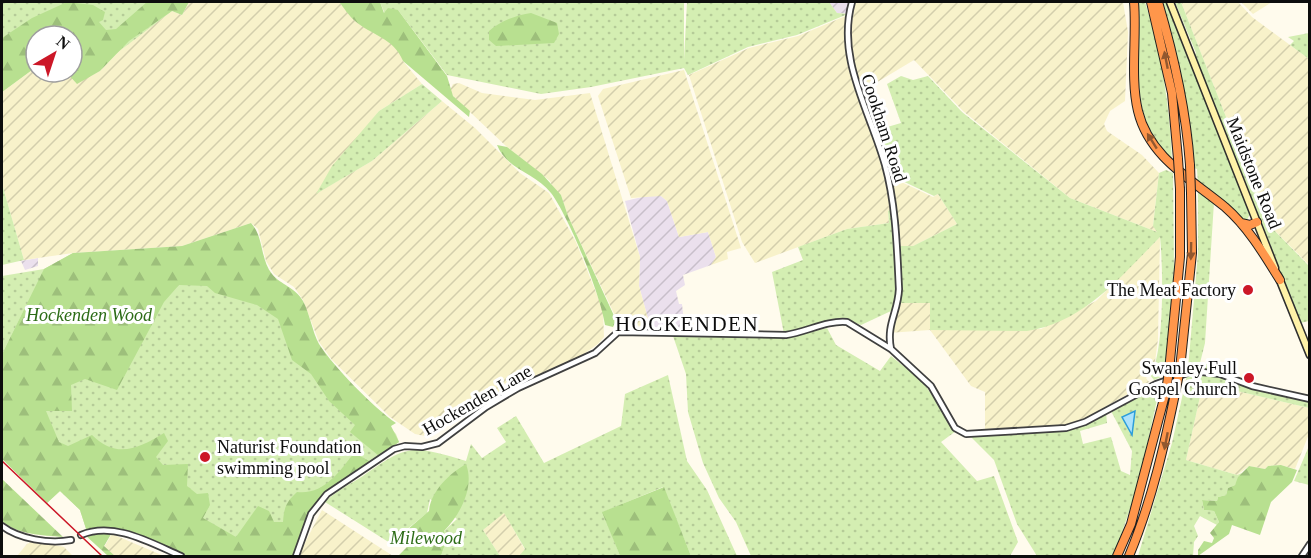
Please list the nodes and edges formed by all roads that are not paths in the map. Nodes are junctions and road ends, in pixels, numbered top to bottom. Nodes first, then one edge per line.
1 (852, 2) edge
2 (1134, 2) edge
3 (1151, 2) edge
4 (1158, 2) edge
5 (1170, 2) edge
6 (1257, 222) junction
7 (1241, 223) junction
8 (1280, 280) junction
9 (888, 333) junction
10 (879, 340) junction
11 (891, 349) junction
12 (1310, 355) edge
13 (1310, 399) edge
14 (2, 526) edge
15 (81, 535) dead end
16 (71, 540) dead end
17 (1310, 544) edge
18 (181, 556) edge
19 (296, 556) edge
20 (1118, 556) edge
21 (1129, 556) edge
22 (1302, 556) edge

1 - 9 street, Cookham Road
7 -> 2 highway
20 -> 3 highway, bridge
4 -> 21 highway, bridge
5 - 6 main road, Maidstone Road
6 - 7 highway
6 - 8 main road, Maidstone Road
7 - 8 highway
8 - 12 main road, Maidstone Road
9 - 10 street
9 - 11 street
10 - 11 street, Hockenden Lane
10 - 19 street, Hockenden Lane
11 - 13 street, Hockenden Lane
14 - 16 street
15 - 18 street
17 - 22 street

